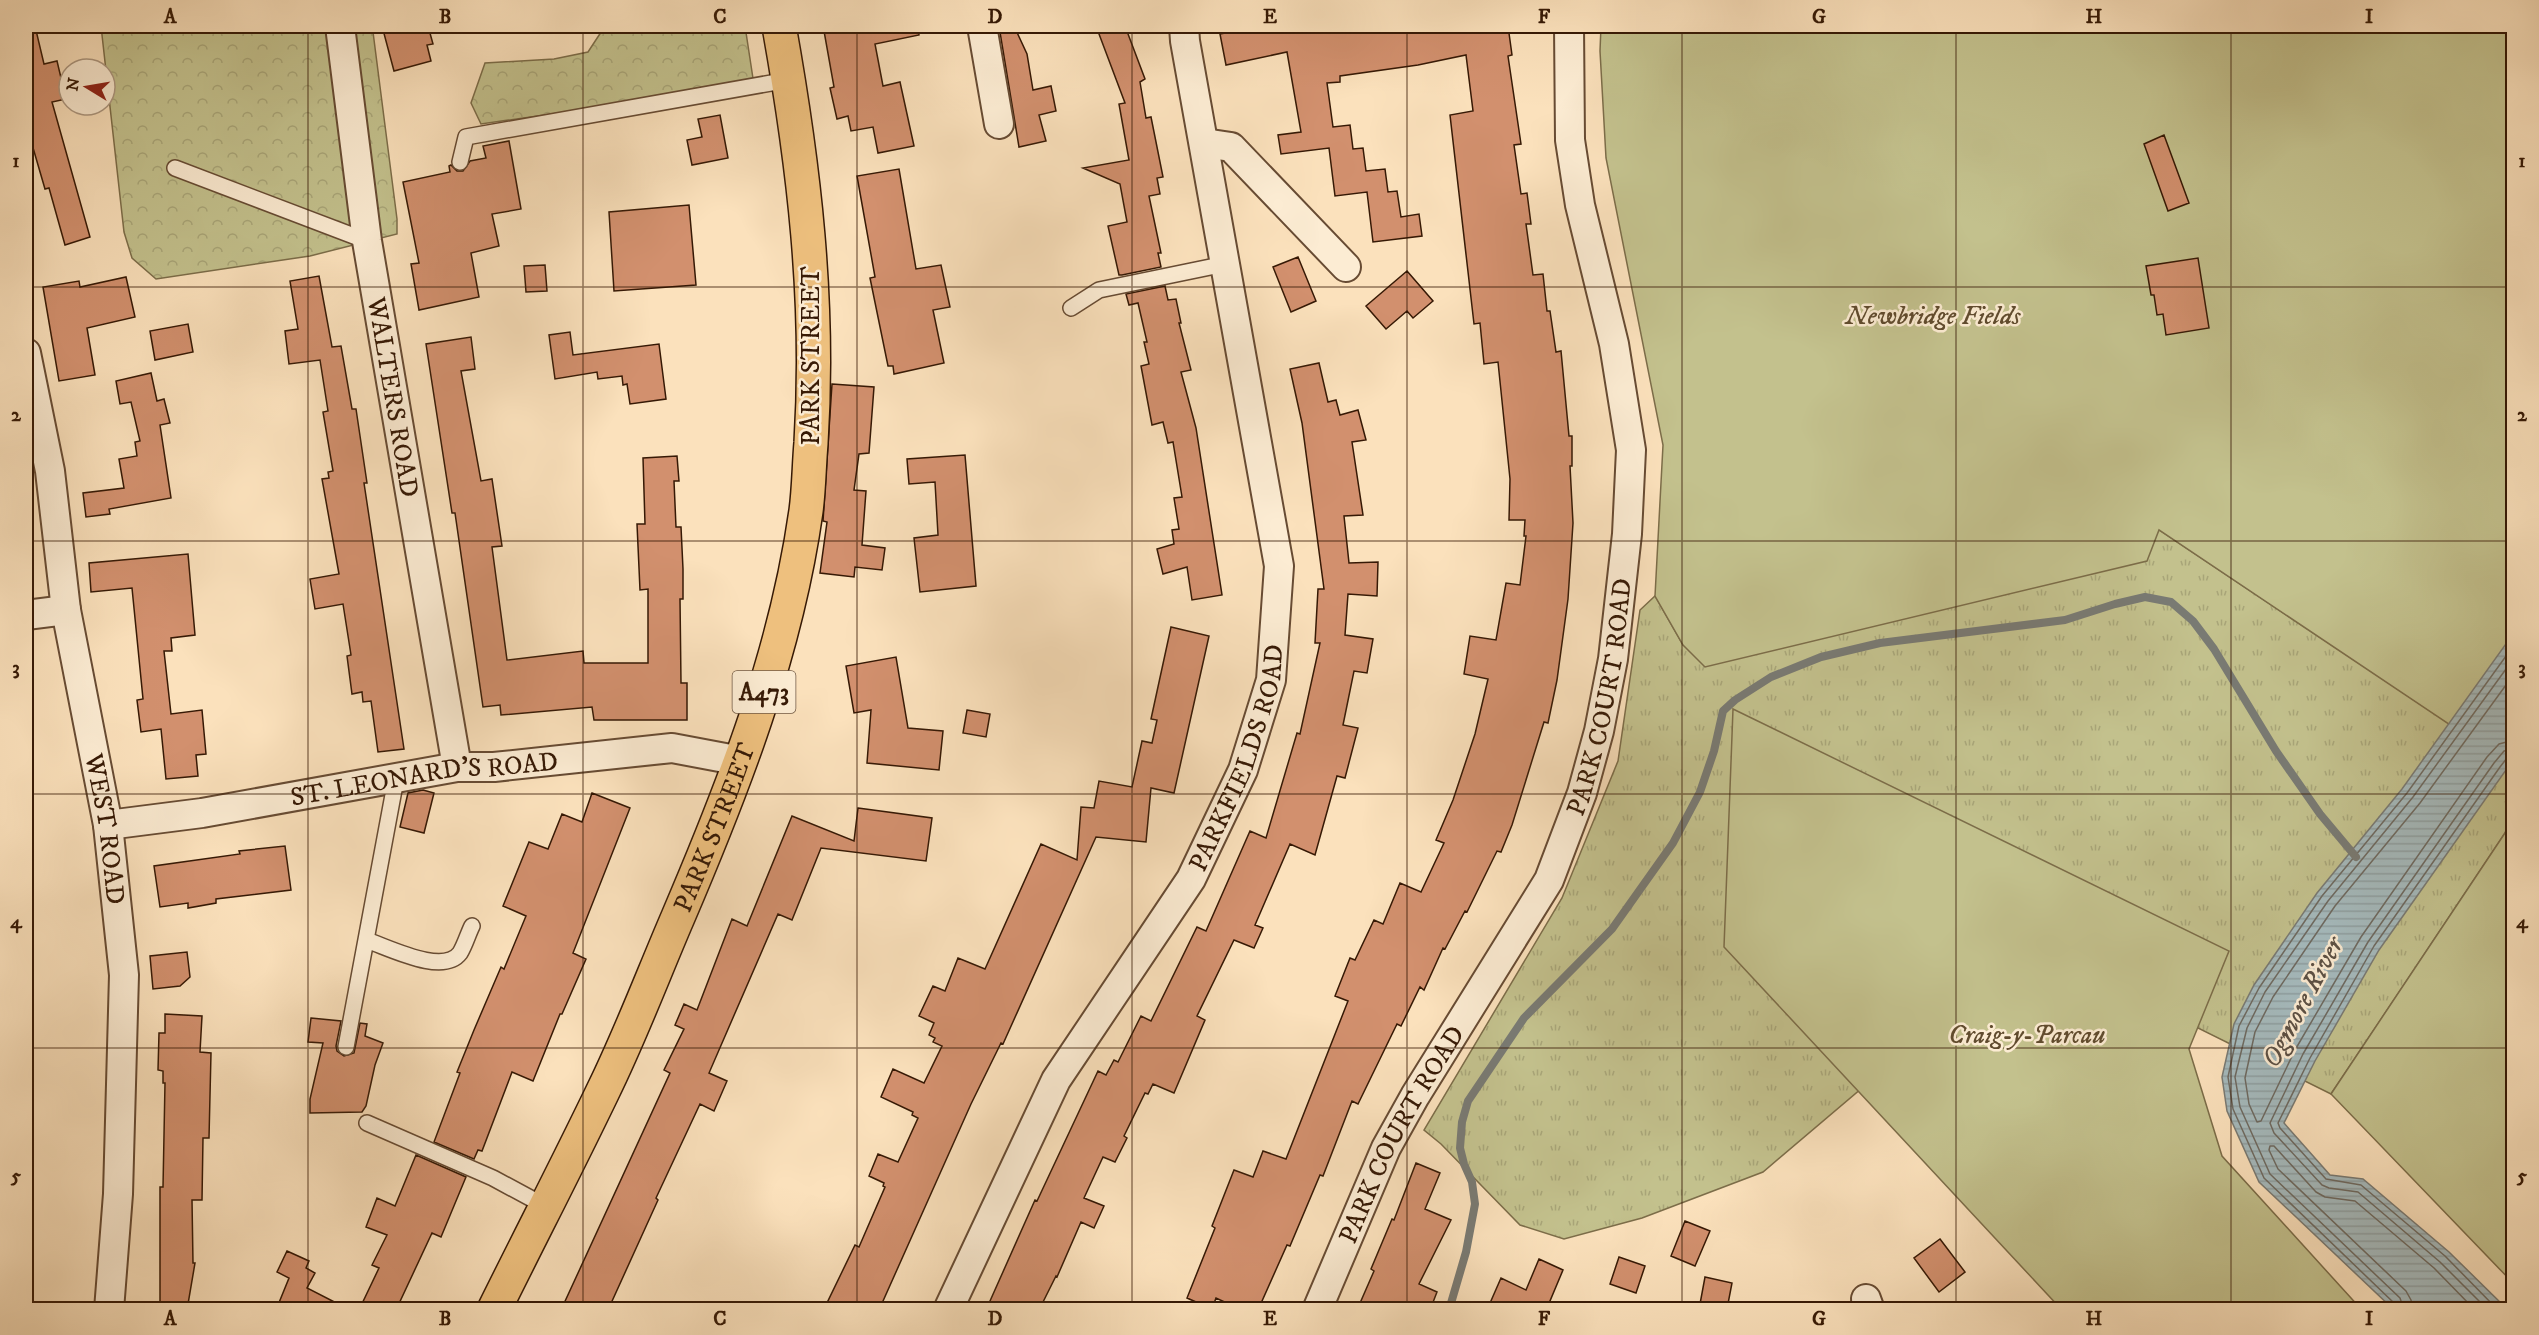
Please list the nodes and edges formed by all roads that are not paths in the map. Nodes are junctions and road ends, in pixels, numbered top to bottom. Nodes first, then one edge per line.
1 (340, 26) edge
2 (779, 26) edge
3 (982, 26) edge
4 (1184, 26) edge
5 (1569, 26) edge
6 (788, 80) junction
7 (999, 124) dead end
8 (1204, 144) junction
9 (460, 162) dead end
10 (176, 168) dead end
11 (367, 241) junction
12 (1225, 264) junction
13 (1346, 267) dead end
14 (1071, 308) dead end
15 (26, 353) edge
16 (66, 610) junction
17 (26, 615) edge
18 (741, 761) junction
19 (457, 767) junction
20 (396, 779) junction
21 (108, 825) junction
22 (471, 926) dead end
23 (366, 940) junction
24 (346, 1047) dead end
25 (367, 1123) dead end
26 (545, 1206) junction
27 (109, 1310) edge
28 (494, 1310) edge
29 (948, 1310) edge
30 (1317, 1310) edge

1 - 11 street, WALTERS ROAD
2 - 6 main road, PARK STREET / A473
3 - 7 street
4 - 8 street, PARKFIELDS ROAD
5 - 30 street, PARK COURT ROAD
6 - 9 lane
6 - 18 main road, PARK STREET / A473
8 - 12 street, PARKFIELDS ROAD
8 - 13 street
10 - 11 lane
11 - 19 street, WALTERS ROAD
12 - 14 lane
12 - 29 street, PARKFIELDS ROAD
15 - 16 street, WEST ROAD
16 - 17 street
16 - 21 street, WEST ROAD
18 - 19 street, ST. LEONARD'S ROAD
18 - 26 main road, PARK STREET / A473
19 - 20 street, ST. LEONARD'S ROAD
20 - 21 street, ST. LEONARD'S ROAD
20 - 23 lane
21 - 27 street, WEST ROAD
22 - 23 lane
23 - 24 lane
25 - 26 lane
26 - 28 main road, PARK STREET / A473

